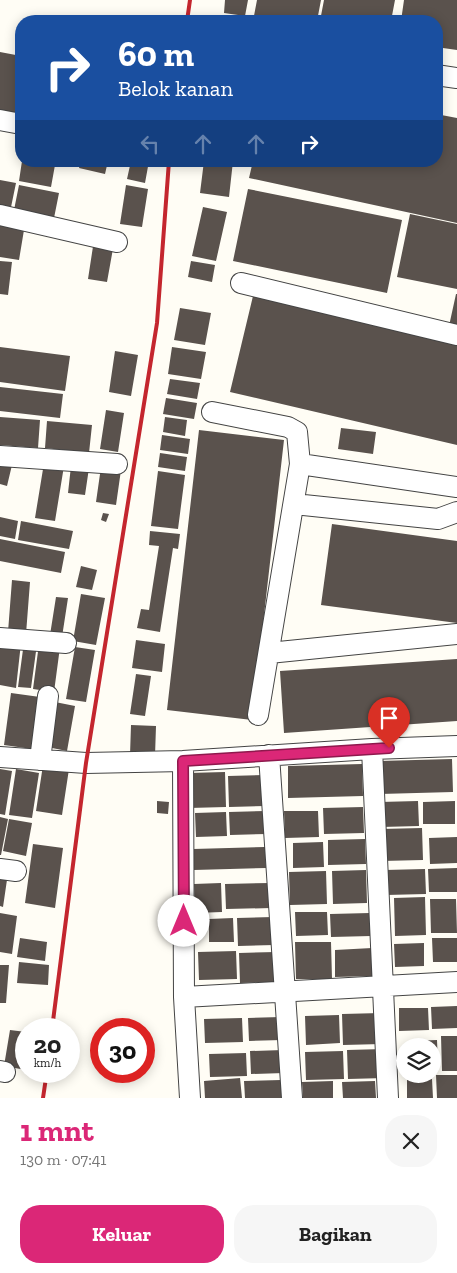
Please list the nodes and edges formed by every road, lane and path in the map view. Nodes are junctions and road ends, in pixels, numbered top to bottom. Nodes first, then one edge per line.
1 (443, 76) edge
2 (457, 78) edge
3 (0, 120) edge
4 (15, 123) edge
5 (0, 215) edge
6 (117, 242) dead end
7 (241, 284) dead end
8 (457, 335) edge
9 (212, 412) dead end
10 (0, 456) edge
11 (117, 464) dead end
12 (300, 464) junction
13 (457, 487) edge
14 (294, 504) junction
15 (457, 512) edge
16 (457, 634) edge
17 (0, 638) edge
18 (66, 643) dead end
19 (269, 653) junction
20 (48, 696) dead end
21 (258, 715) dead end
22 (457, 746) edge
23 (372, 749) junction
24 (269, 755) junction
25 (0, 757) edge
26 (40, 760) junction
27 (183, 761) junction
28 (457, 982) edge
29 (383, 986) junction
30 (285, 991) junction
31 (184, 996) junction
32 (190, 1098) edge
33 (292, 1098) edge
34 (388, 1098) edge

1 - 2 street
3 - 4 street
5 - 6 street
7 - 8 street
9 - 12 street
10 - 11 street
12 - 13 street
12 - 14 street
14 - 15 street
14 - 19 street
16 - 19 street
17 - 18 street
19 - 21 street
20 - 26 street
22 - 23 street
23 - 24 street
23 - 29 street
24 - 27 street
24 - 30 street
25 - 26 street
26 - 27 street
27 - 31 street
28 - 29 street
29 - 30 street
29 - 34 street
30 - 31 street
30 - 33 street
31 - 32 street

